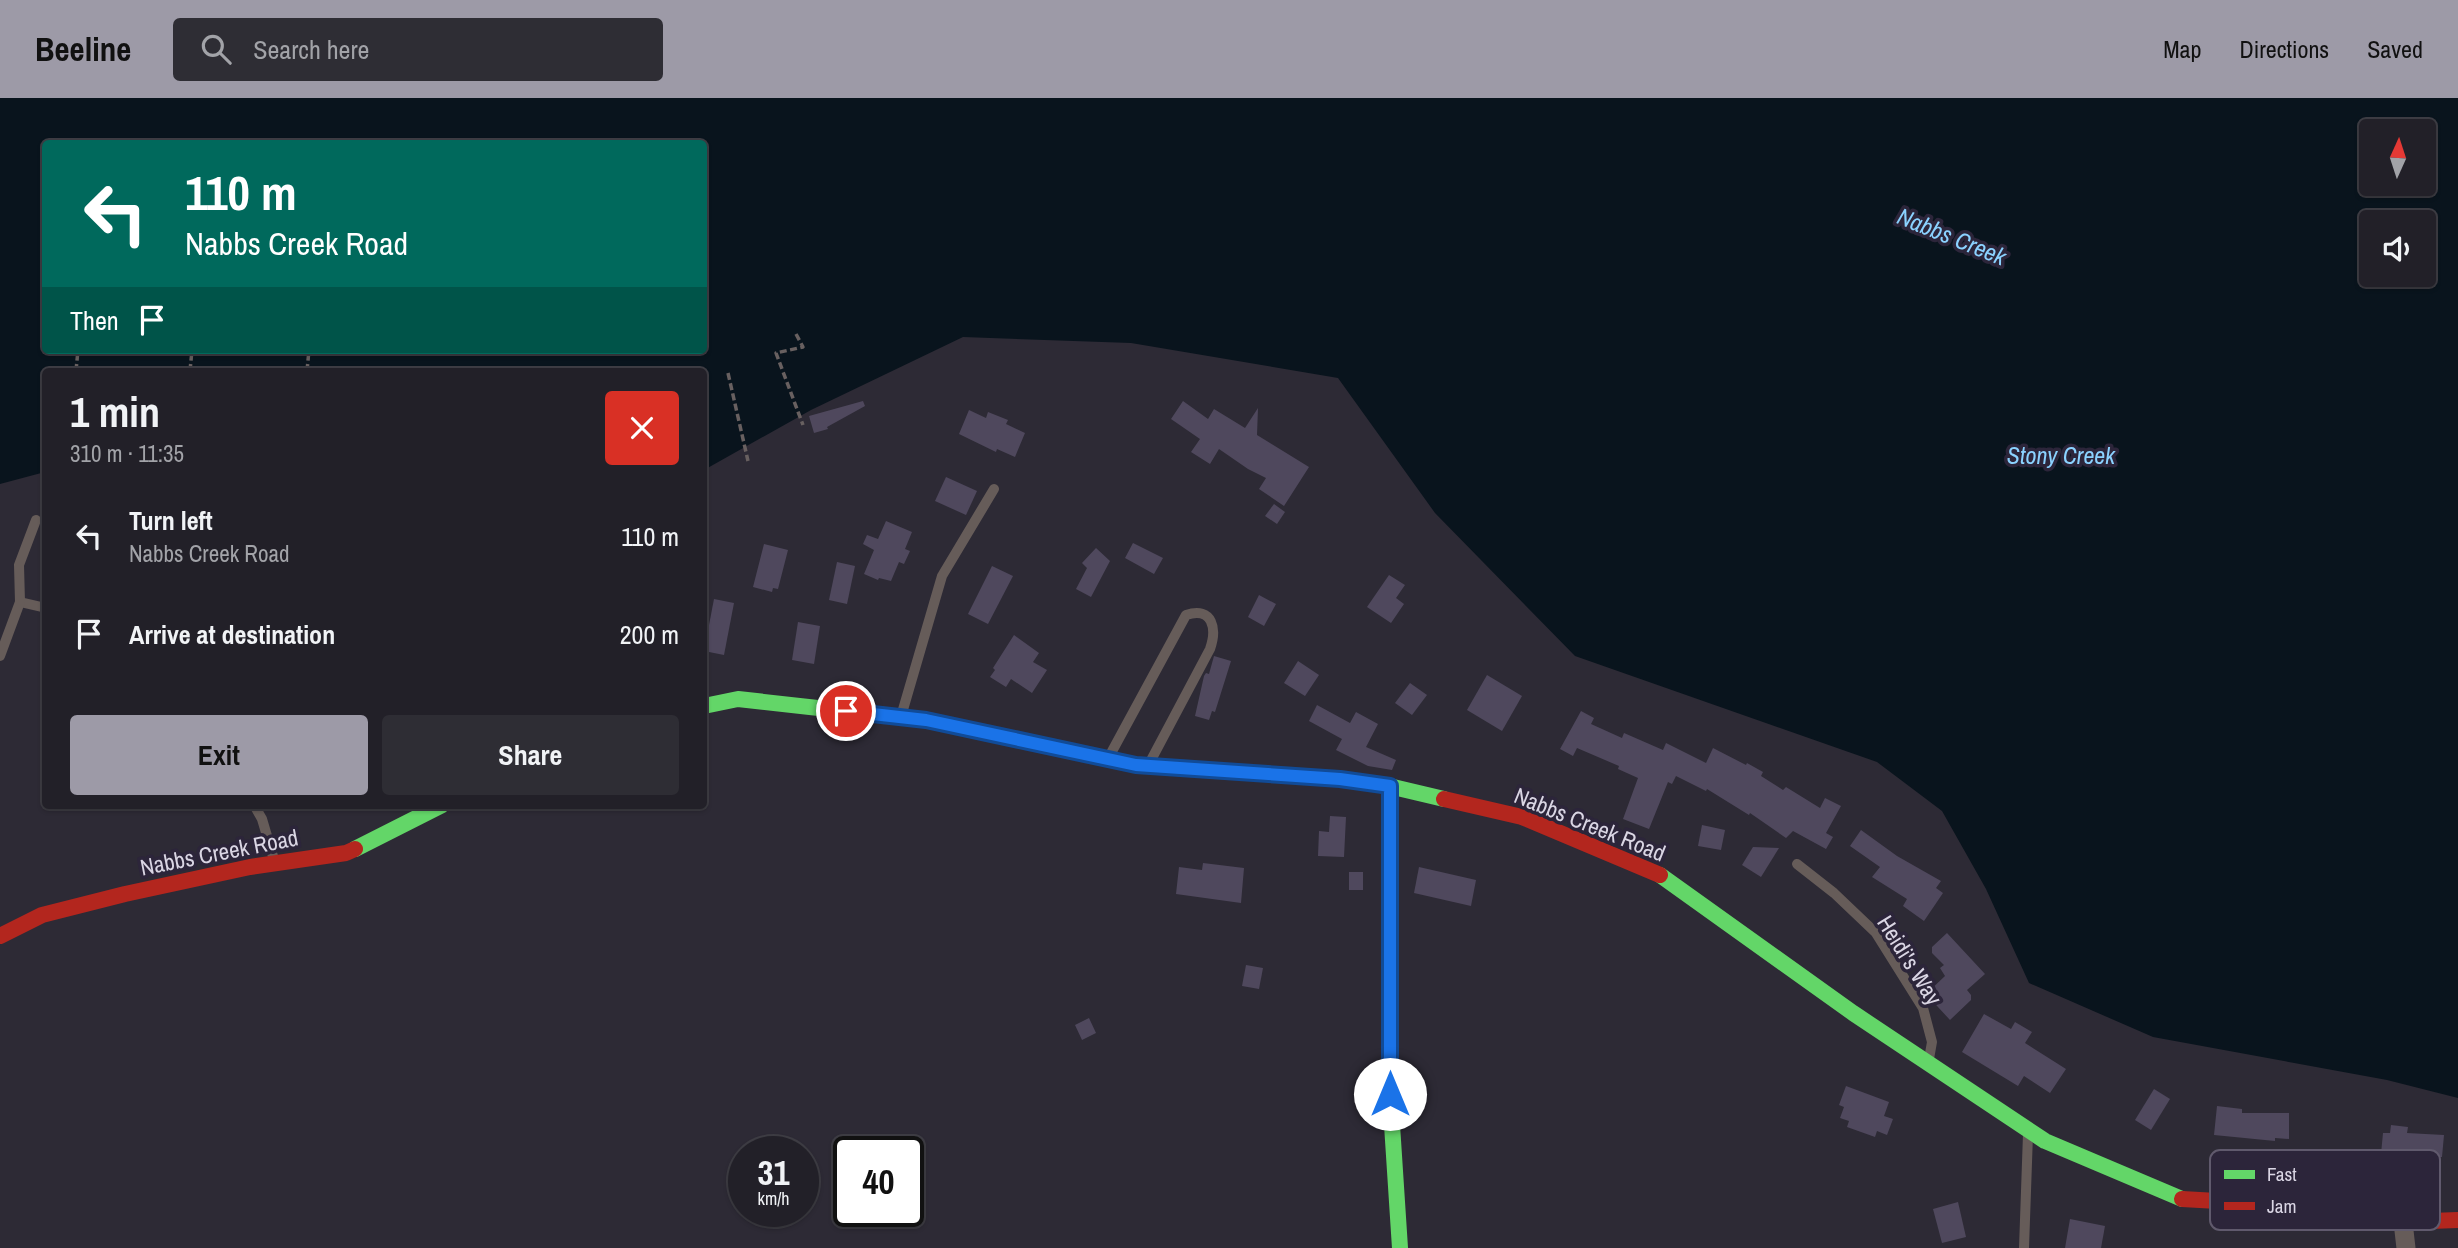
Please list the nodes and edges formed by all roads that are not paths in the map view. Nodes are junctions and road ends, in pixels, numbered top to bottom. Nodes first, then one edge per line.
1 (993, 489) dead end
2 (36, 520) dead end
3 (20, 601) junction
4 (42, 607) edge
5 (0, 656) edge
6 (707, 705) edge
7 (901, 717) junction
8 (1109, 759) junction
9 (1149, 765) junction
10 (1390, 786) junction
11 (256, 809) edge
12 (434, 809) edge
13 (275, 863) junction
14 (1797, 864) dead end
15 (0, 936) edge
16 (1928, 1063) junction
17 (2028, 1130) junction
18 (2210, 1201) edge
19 (2458, 1220) edge
20 (2440, 1221) edge
21 (2404, 1230) edge
22 (1399, 1248) edge
23 (2024, 1248) edge
24 (2406, 1248) edge

1 - 7 lane
2 - 3 lane
3 - 4 lane
3 - 5 lane
6 - 7 street, Nabbs Creek Road
7 - 8 street, Nabbs Creek Road
8 - 9 street, Nabbs Creek Road
8 - 9 lane
9 - 10 street, Nabbs Creek Road
10 - 16 street, Nabbs Creek Road
10 - 22 street
11 - 13 lane
12 - 13 street, Nabbs Creek Road
13 - 15 street, Nabbs Creek Road
14 - 16 lane, Heidi's Way
16 - 17 street, Nabbs Creek Road
17 - 18 street, Nabbs Creek Road
17 - 23 lane
19 - 20 street, Nabbs Creek Road
21 - 24 street

